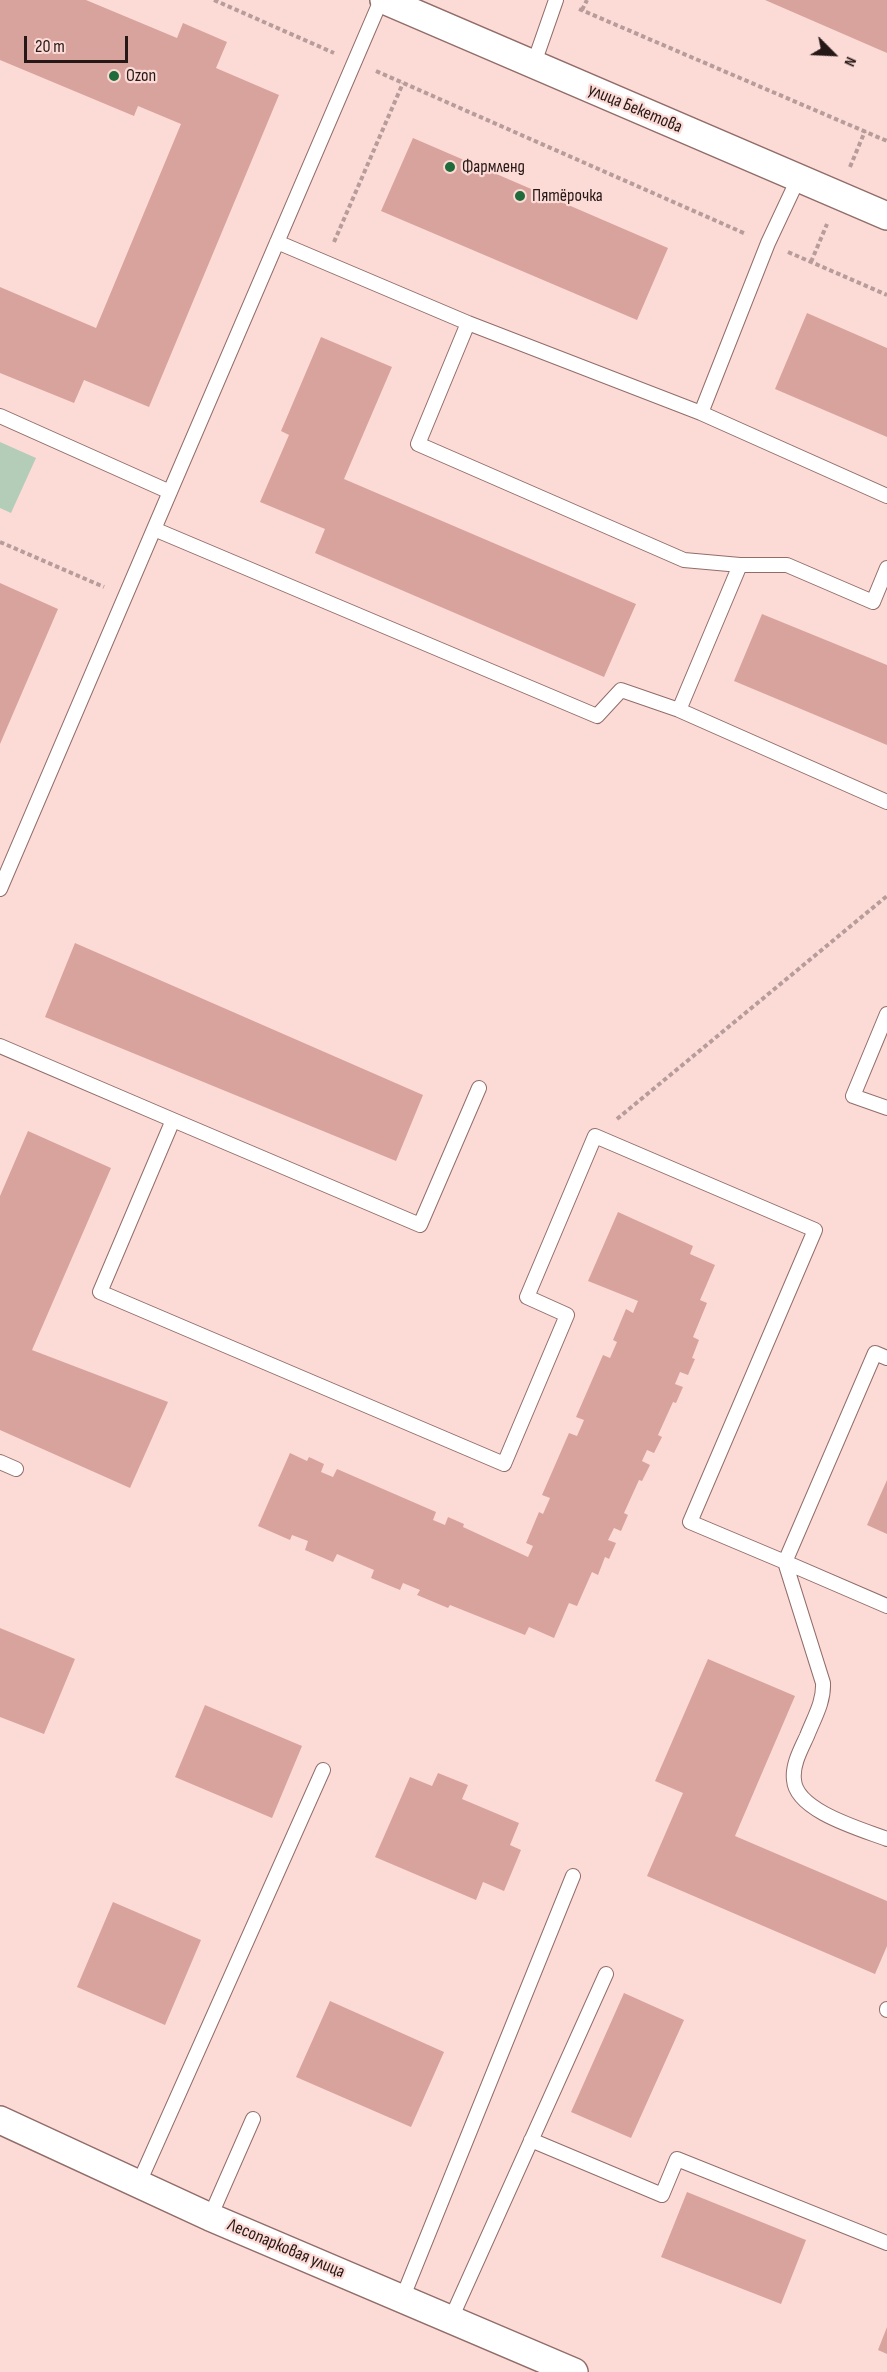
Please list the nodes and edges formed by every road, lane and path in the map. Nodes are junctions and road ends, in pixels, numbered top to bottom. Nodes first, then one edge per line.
1 (214, 0) edge
2 (382, 0) edge
3 (556, 0) edge
4 (587, 0) edge
5 (574, 7) dead end
6 (582, 10) junction
7 (354, 62) junction
8 (533, 66) junction
9 (404, 83) junction
10 (887, 141) edge
11 (798, 179) junction
12 (887, 216) edge
13 (277, 242) junction
14 (768, 243) junction
15 (325, 264) junction
16 (887, 295) edge
17 (468, 323) junction
18 (701, 413) junction
19 (0, 416) edge
20 (170, 492) junction
21 (887, 496) edge
22 (154, 529) junction
23 (0, 542) edge
24 (740, 565) junction
25 (887, 568) edge
26 (111, 591) dead end
27 (679, 710) junction
28 (887, 802) edge
29 (0, 889) edge
30 (887, 896) edge
31 (887, 1014) edge
32 (0, 1046) edge
33 (478, 1089) dead end
34 (887, 1108) edge
35 (173, 1120) junction
36 (595, 1136) junction
37 (887, 1358) edge
38 (0, 1462) edge
39 (16, 1469) dead end
40 (785, 1562) junction
41 (887, 1606) edge
42 (323, 1770) dead end
43 (887, 1839) edge
44 (573, 1876) dead end
45 (606, 1974) dead end
46 (254, 2119) dead end
47 (0, 2120) edge
48 (531, 2140) junction
49 (138, 2185) junction
50 (210, 2217) junction
51 (887, 2244) edge
52 (402, 2299) junction
53 (450, 2321) junction
54 (574, 2372) edge

1 - 7 path
2 - 7 lane
2 - 8 street, улица Бекетова
3 - 8 lane
4 - 6 path
5 - 6 path
6 - 10 path
7 - 9 path
7 - 13 lane
8 - 11 street, улица Бекетова
9 - 14 path
9 - 15 path
11 - 12 street, улица Бекетова
11 - 14 lane
13 - 15 lane
13 - 20 lane
14 - 16 path
14 - 18 lane
15 - 17 lane
17 - 18 lane
17 - 24 lane
18 - 21 lane
19 - 20 lane
20 - 22 lane
22 - 27 lane
22 - 29 lane
23 - 26 path
24 - 25 lane
24 - 27 lane
27 - 28 lane
30 - 36 path
31 - 34 lane
32 - 35 lane
33 - 35 lane
35 - 36 lane
36 - 40 lane
37 - 40 lane
38 - 39 lane
40 - 41 lane
40 - 43 lane
42 - 49 lane
44 - 52 lane
45 - 48 lane
46 - 50 lane
47 - 49 street, Лесопарковая улица
48 - 51 lane
48 - 53 lane
49 - 50 street, Лесопарковая улица
50 - 52 street, Лесопарковая улица
52 - 53 street, Лесопарковая улица
53 - 54 street, Лесопарковая улица

